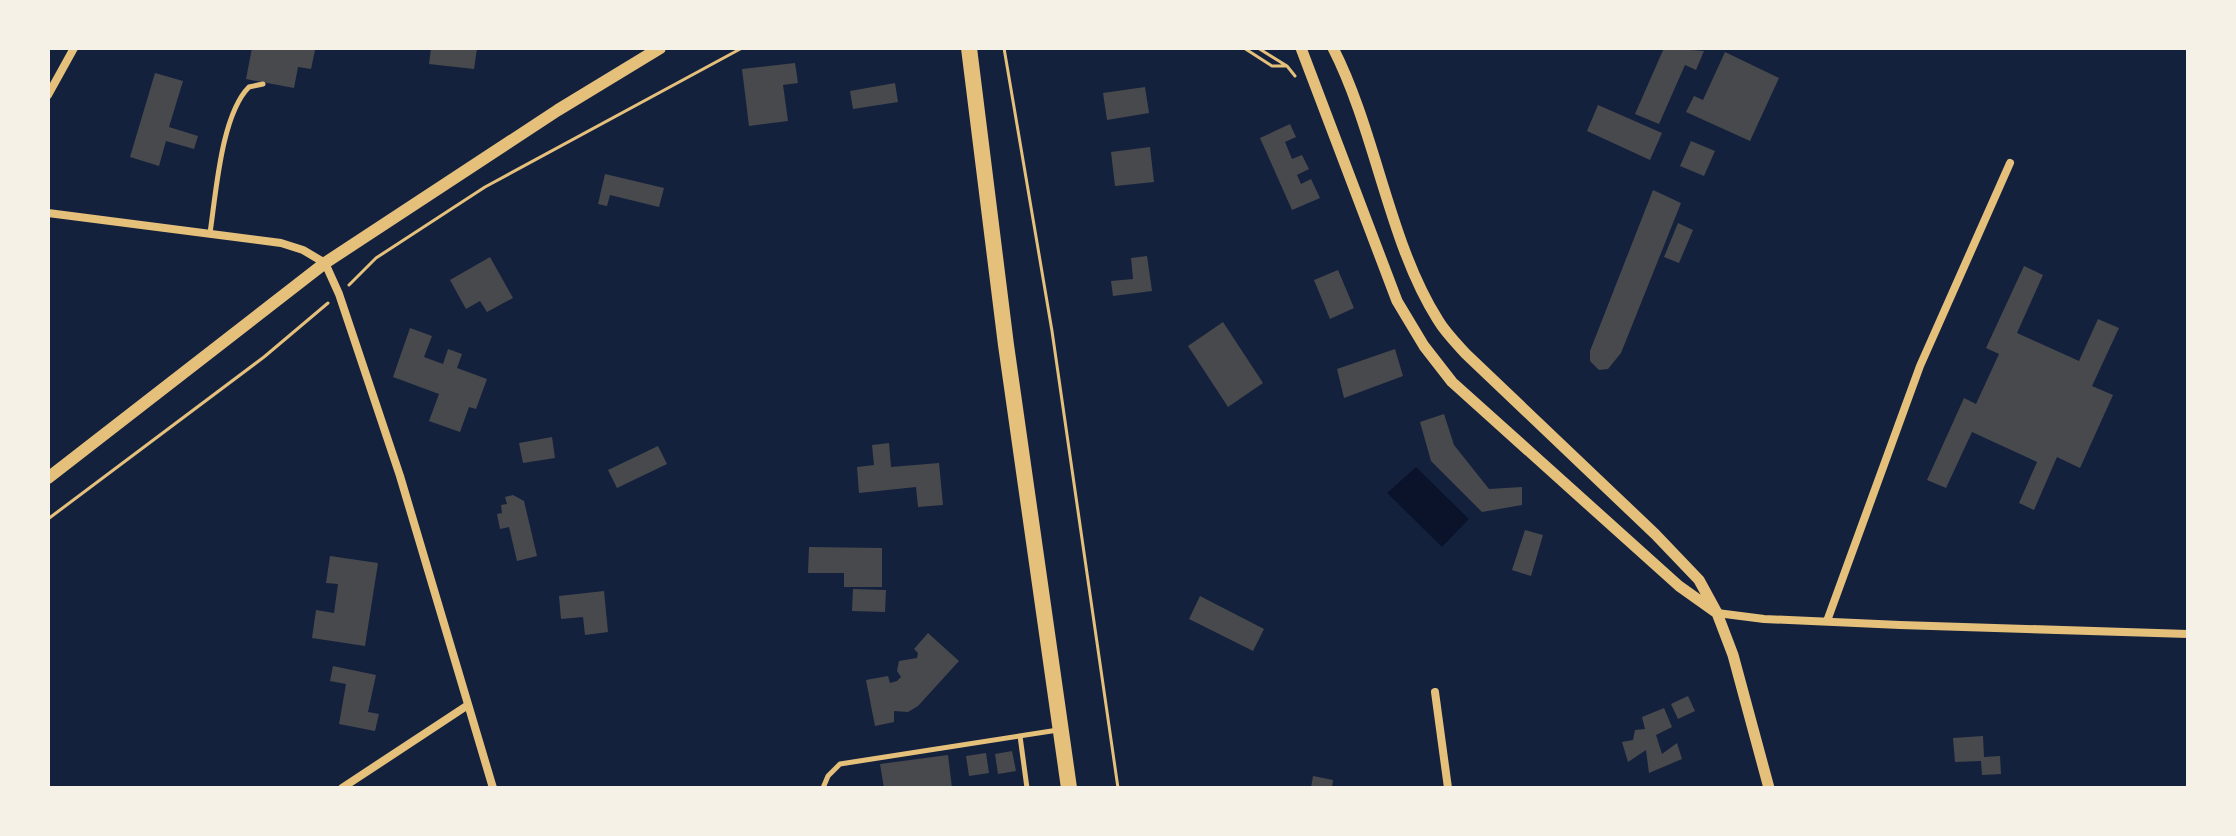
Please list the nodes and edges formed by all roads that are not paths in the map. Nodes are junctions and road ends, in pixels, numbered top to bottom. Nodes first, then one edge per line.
1 (74, 48) edge
2 (660, 48) edge
3 (969, 48) edge
4 (1301, 48) edge
5 (1333, 48) edge
6 (263, 84) dead end
7 (48, 95) edge
8 (2010, 163) dead end
9 (48, 213) edge
10 (210, 233) junction
11 (325, 263) junction
12 (48, 478) edge
13 (1717, 613) junction
14 (1827, 621) junction
15 (2188, 634) edge
16 (1435, 692) dead end
17 (468, 705) junction
18 (1061, 730) junction
19 (1020, 736) junction
20 (342, 788) edge
21 (493, 788) edge
22 (823, 788) edge
23 (1027, 788) edge
24 (1069, 788) edge
25 (1448, 788) edge
26 (1769, 788) edge

1 - 7 street
2 - 11 main road
3 - 18 highway
4 - 13 street
5 - 13 street
6 - 10 lane
8 - 14 street
9 - 10 street
10 - 11 street
11 - 12 main road
11 - 17 street
13 - 14 street
13 - 26 street
14 - 15 street
16 - 25 street
17 - 20 street
17 - 21 street
18 - 19 lane
18 - 24 highway
19 - 22 lane
19 - 23 lane

